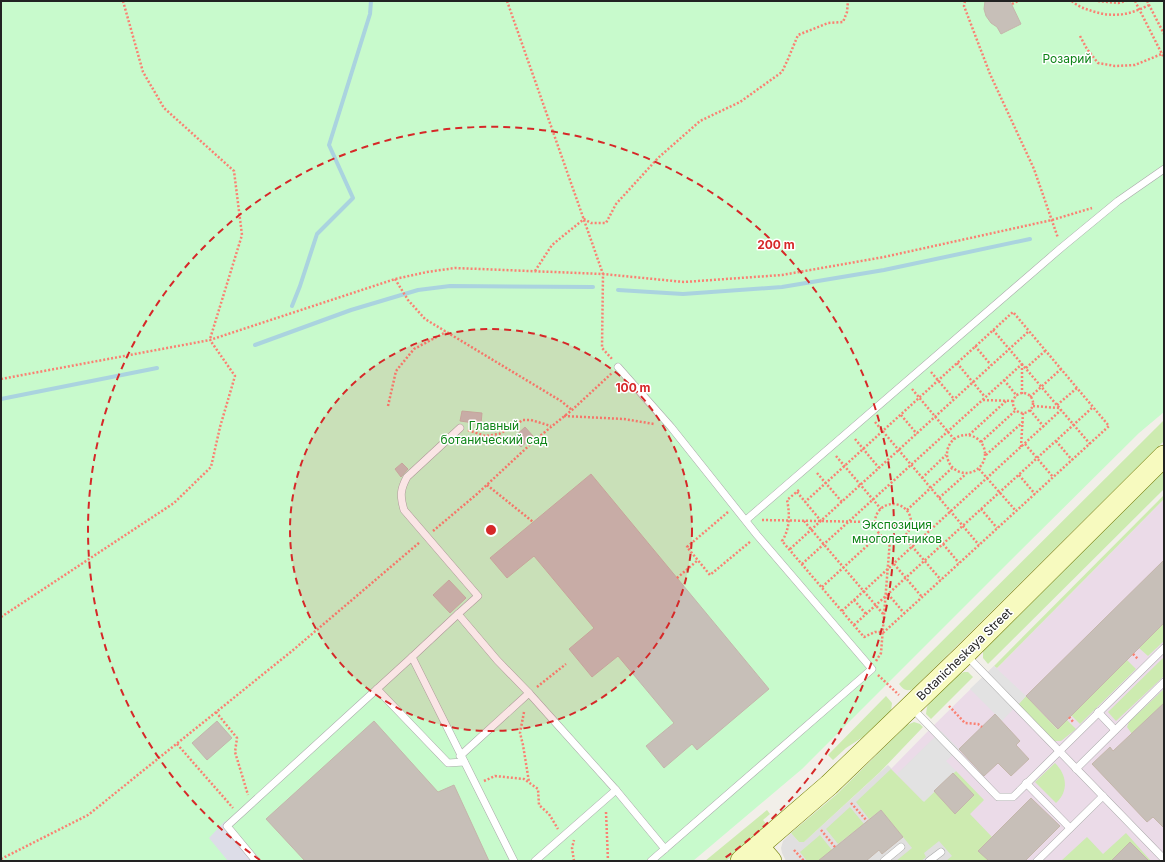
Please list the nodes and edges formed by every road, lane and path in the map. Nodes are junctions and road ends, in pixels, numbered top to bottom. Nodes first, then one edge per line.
1 (123, 1) edge
2 (506, 1) edge
3 (848, 1) edge
4 (1018, 1) edge
5 (1072, 1) edge
6 (1098, 1) edge
7 (1126, 1) edge
8 (1135, 1) edge
9 (1147, 1) edge
10 (964, 2) edge
11 (1012, 4) dead end
12 (1149, 5) junction
13 (1139, 10) junction
14 (1164, 34) edge
15 (1080, 36) dead end
16 (1163, 53) edge
17 (1164, 58) edge
18 (1164, 169) edge
19 (1118, 201) junction
20 (584, 219) junction
21 (1052, 220) junction
22 (1061, 248) junction
23 (535, 272) junction
24 (603, 274) junction
25 (395, 279) junction
26 (993, 330) junction
27 (1029, 331) junction
28 (446, 332) junction
29 (210, 340) junction
30 (976, 346) junction
31 (1009, 349) junction
32 (1045, 351) junction
33 (957, 363) junction
34 (1022, 364) junction
35 (991, 365) junction
36 (618, 367) junction
37 (1026, 368) junction
38 (1061, 369) junction
39 (931, 372) dead end
40 (1, 379) edge
41 (938, 380) junction
42 (1004, 380) junction
43 (973, 382) junction
44 (1042, 387) junction
45 (1076, 388) junction
46 (912, 389) dead end
47 (1022, 394) junction
48 (1017, 396) junction
49 (985, 397) junction
50 (1030, 397) junction
51 (919, 398) junction
52 (954, 399) junction
53 (982, 400) junction
54 (1006, 401) junction
55 (1014, 401) junction
56 (1057, 405) junction
57 (388, 406) dead end
58 (1032, 406) junction
59 (1093, 407) junction
60 (1061, 409) junction
61 (572, 410) junction
62 (1016, 410) junction
63 (1030, 410) junction
64 (1023, 413) junction
65 (900, 415) junction
66 (563, 416) junction
67 (935, 416) junction
68 (874, 421) dead end
69 (1023, 422) junction
70 (1074, 425) junction
71 (551, 426) junction
72 (671, 426) junction
73 (1044, 427) junction
74 (460, 428) joint
75 (882, 431) junction
76 (948, 431) junction
77 (917, 434) junction
78 (969, 435) junction
79 (854, 439) dead end
80 (954, 439) junction
81 (1056, 441) junction
82 (981, 442) junction
83 (1025, 444) junction
84 (1090, 444) junction
85 (1021, 447) junction
86 (863, 449) junction
87 (898, 450) junction
88 (947, 455) junction
89 (836, 456) dead end
90 (985, 456) junction
91 (1164, 456) edge
92 (1037, 458) junction
93 (1072, 460) junction
94 (911, 465) junction
95 (844, 466) junction
96 (879, 468) junction
97 (952, 468) junction
98 (979, 469) junction
99 (817, 473) dead end
100 (966, 474) junction
101 (1018, 475) junction
102 (1053, 477) junction
103 (922, 478) junction
104 (987, 478) junction
105 (826, 483) junction
106 (487, 485) junction
107 (860, 485) junction
108 (930, 488) junction
109 (797, 492) dead end
110 (1000, 492) junction
111 (1035, 494) junction
112 (939, 498) junction
113 (787, 500) dead end
114 (873, 500) junction
115 (805, 502) junction
116 (842, 502) junction
117 (735, 507) junction
118 (881, 509) junction
119 (906, 510) junction
120 (981, 510) junction
121 (1016, 511) junction
122 (950, 512) junction
123 (746, 520) junction
124 (789, 520) junction
125 (804, 521) junction
126 (821, 521) junction
127 (849, 521) junction
128 (533, 522) dead end
129 (875, 522) junction
130 (963, 526) junction
131 (997, 528) junction
132 (812, 529) junction
133 (880, 534) junction
134 (757, 535) junction
135 (427, 537) junction
136 (904, 537) junction
137 (890, 540) junction
138 (824, 544) junction
139 (943, 544) junction
140 (979, 545) junction
141 (912, 546) junction
142 (790, 550) junction
143 (698, 560) junction
144 (924, 561) junction
145 (959, 563) junction
146 (802, 564) junction
147 (894, 564) junction
148 (844, 567) junction
149 (888, 568) junction
150 (677, 578) dead end
151 (906, 578) junction
152 (941, 580) junction
153 (822, 587) junction
154 (864, 591) junction
155 (887, 595) junction
156 (922, 597) junction
157 (854, 600) junction
158 (876, 605) junction
159 (842, 611) junction
160 (904, 613) junction
161 (458, 614) junction
162 (866, 614) junction
163 (885, 616) junction
164 (1, 617) edge
165 (854, 625) junction
166 (884, 632) junction
167 (1164, 648) edge
168 (881, 653) dead end
169 (965, 654) junction
170 (412, 657) junction
171 (566, 664) dead end
172 (872, 669) junction
173 (1164, 682) edge
174 (377, 689) junction
175 (529, 693) junction
176 (911, 706) junction
177 (948, 706) dead end
178 (216, 712) junction
179 (518, 712) dead end
180 (524, 712) junction
181 (1098, 712) junction
182 (530, 713) dead end
183 (982, 727) dead end
184 (1115, 730) junction
185 (177, 744) junction
186 (1059, 751) junction
187 (462, 759) junction
188 (1076, 769) junction
189 (530, 782) junction
190 (1026, 783) junction
191 (486, 787) dead end
192 (616, 790) junction
193 (1103, 796) junction
194 (253, 802) junction
195 (852, 802) dead end
196 (601, 812) dead end
197 (238, 815) junction
198 (867, 821) dead end
199 (562, 826) dead end
200 (1070, 828) junction
201 (821, 830) dead end
202 (835, 847) dead end
203 (901, 847) dead end
204 (665, 849) junction
205 (794, 850) dead end
206 (941, 852) dead end
207 (765, 854) edge
208 (1, 859) edge
209 (1164, 859) edge
210 (256, 861) edge
211 (514, 861) edge
212 (536, 861) edge
213 (608, 861) edge
214 (651, 861) edge
215 (741, 861) edge
216 (804, 861) edge
217 (884, 861) edge
218 (929, 861) edge
219 (1037, 861) edge

1 - 29 path
2 - 20 path
3 - 20 path
4 - 11 path
5 - 13 path
6 - 7 path
8 - 13 path
9 - 12 path
10 - 21 path
12 - 13 path
12 - 14 path
13 - 16 path
15 - 16 path
16 - 17 path
18 - 19 lane
19 - 21 path
19 - 22 lane
20 - 23 path
20 - 24 path
21 - 22 path
21 - 24 path
22 - 123 lane
23 - 24 path
23 - 25 path
24 - 36 path
25 - 28 path
25 - 29 path
26 - 27 path
26 - 30 path
26 - 31 path
27 - 31 path
27 - 32 path
28 - 57 path
28 - 61 path
29 - 40 path
29 - 164 path
30 - 33 path
30 - 35 path
31 - 34 path
31 - 35 path
32 - 37 path
32 - 38 path
33 - 41 path
33 - 43 path
34 - 37 path
34 - 42 path
34 - 47 path
35 - 43 path
36 - 61 path
36 - 72 lane
37 - 44 path
38 - 44 path
38 - 45 path
39 - 41 path
41 - 51 path
41 - 52 path
42 - 48 path
42 - 49 path
43 - 49 path
43 - 52 path
44 - 50 path
44 - 56 path
45 - 56 path
45 - 59 path
46 - 51 path
47 - 48 path
47 - 50 path
48 - 55 path
49 - 53 path
50 - 58 path
51 - 65 path
51 - 67 path
52 - 67 path
53 - 54 path
53 - 76 path
54 - 55 path
54 - 78 path
55 - 62 path
56 - 60 path
58 - 60 path
58 - 63 path
59 - 70 path
59 - 84 path
60 - 70 path
60 - 73 path
61 - 66 path
62 - 64 path
62 - 82 path
63 - 64 path
63 - 73 path
64 - 69 path
65 - 75 path
65 - 77 path
66 - 71 path
66 - 72 path
67 - 76 path
67 - 77 path
68 - 75 path
69 - 85 path
69 - 90 path
70 - 81 path
70 - 84 path
71 - 74 path
71 - 106 path
72 - 117 lane
73 - 83 path
74 - 135 lane
75 - 86 path
75 - 87 path
76 - 80 path
76 - 94 path
77 - 87 path
78 - 80 path
78 - 82 path
79 - 86 path
80 - 88 path
81 - 92 path
81 - 93 path
82 - 90 path
83 - 85 path
83 - 92 path
84 - 93 path
85 - 104 path
86 - 95 path
86 - 96 path
87 - 94 path
87 - 96 path
88 - 97 path
88 - 103 path
89 - 95 path
90 - 98 path
91 - 169 main road, Botanicheskaya Street
92 - 101 path
92 - 102 path
93 - 102 path
94 - 103 path
94 - 114 path
95 - 105 path
95 - 107 path
96 - 107 path
97 - 100 path
97 - 108 path
98 - 100 path
98 - 104 path
99 - 105 path
100 - 112 path
101 - 110 path
101 - 111 path
102 - 111 path
103 - 108 path
104 - 110 path
104 - 122 path
105 - 115 path
105 - 116 path
106 - 128 path
106 - 135 path
107 - 114 path
107 - 116 path
108 - 112 path
108 - 119 path
109 - 115 path
110 - 120 path
110 - 121 path
111 - 121 path
112 - 122 path
113 - 124 path
114 - 118 path
114 - 127 path
115 - 126 path
116 - 126 path
117 - 123 lane
117 - 143 path
118 - 119 path
118 - 129 path
119 - 136 path
120 - 130 path
120 - 131 path
121 - 131 path
122 - 130 path
122 - 141 path
123 - 124 path
123 - 134 lane
124 - 125 path
124 - 142 path
125 - 126 path
125 - 132 path
126 - 127 path
126 - 132 path
127 - 129 path
127 - 138 path
129 - 133 path
130 - 139 path
130 - 140 path
131 - 140 path
132 - 138 path
132 - 142 path
133 - 137 path
133 - 148 path
134 - 143 path
134 - 172 lane
135 - 161 lane
135 - 178 path
136 - 137 path
136 - 141 path
137 - 149 path
138 - 146 path
138 - 148 path
139 - 144 path
139 - 145 path
140 - 145 path
141 - 144 path
141 - 147 path
142 - 146 path
143 - 150 path
144 - 151 path
144 - 152 path
145 - 152 path
146 - 153 path
147 - 149 path
147 - 151 path
148 - 153 path
148 - 154 path
149 - 154 path
149 - 155 path
151 - 155 path
151 - 156 path
152 - 156 path
153 - 159 path
154 - 157 path
154 - 158 path
155 - 158 path
155 - 160 path
155 - 163 path
156 - 160 path
157 - 159 path
157 - 162 path
158 - 162 path
158 - 163 path
159 - 165 path
160 - 166 path
161 - 170 lane
161 - 175 lane
162 - 165 path
163 - 166 path
165 - 166 path
166 - 168 path
167 - 181 lane
169 - 176 main road, Botanicheskaya Street
169 - 186 lane
170 - 174 lane
170 - 187 lane
171 - 175 path
172 - 176 path
172 - 204 lane
173 - 184 lane
174 - 187 lane
174 - 194 lane
175 - 187 lane
175 - 192 lane
176 - 190 lane
176 - 207 main road, Botanicheskaya Street
177 - 183 path
178 - 185 path
178 - 194 path
179 - 180 path
180 - 182 path
180 - 189 path
181 - 184 lane
181 - 186 lane
184 - 188 lane
185 - 197 path
185 - 208 path
186 - 188 lane
186 - 190 lane
187 - 211 lane
188 - 193 lane
189 - 191 path
189 - 199 path
190 - 200 lane
192 - 204 lane
192 - 212 lane
193 - 200 lane
193 - 209 lane
194 - 197 lane
195 - 198 path
196 - 213 path
197 - 210 lane
200 - 219 lane
201 - 202 path
203 - 217 lane
204 - 214 lane
205 - 216 path
206 - 218 lane
207 - 215 main road, Botanicheskaya Street

